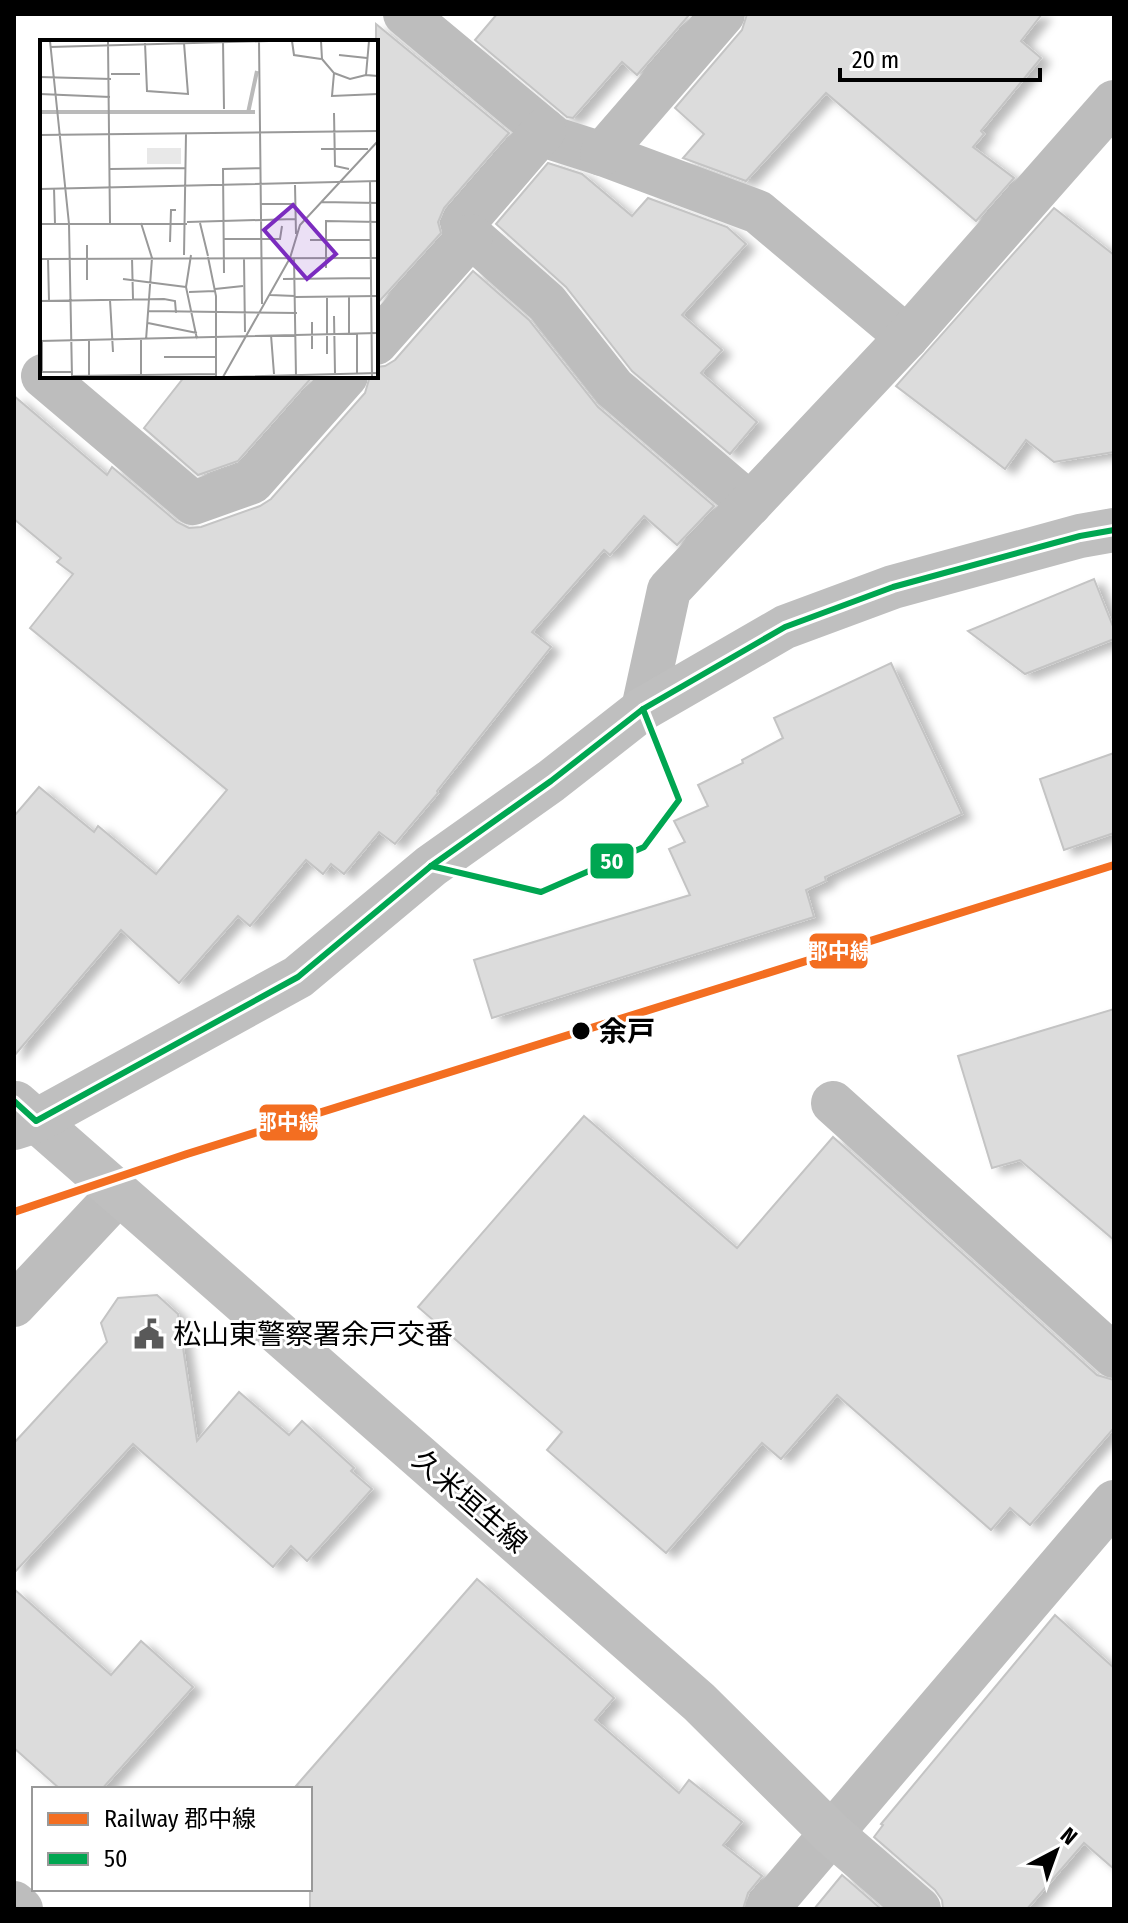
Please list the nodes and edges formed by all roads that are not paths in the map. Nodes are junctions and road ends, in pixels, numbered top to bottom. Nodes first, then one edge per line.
1 (723, 14) edge
2 (425, 20) edge
3 (1114, 102) edge
4 (544, 130) junction
5 (602, 154) junction
6 (471, 236) junction
7 (907, 337) junction
8 (378, 341) edge
9 (14, 352) edge
10 (40, 374) edge
11 (44, 378) edge
12 (344, 378) edge
13 (750, 504) junction
14 (1114, 530) edge
15 (643, 709) junction
16 (833, 1103) dead end
17 (21, 1116) edge
18 (118, 1194) junction
19 (14, 1305) edge
20 (1114, 1356) edge
21 (1114, 1502) edge
22 (831, 1833) junction
23 (14, 1903) edge
24 (21, 1909) edge
25 (767, 1909) edge
26 (919, 1909) edge

1 - 5 street
2 - 4 street
3 - 7 street
4 - 5 street
4 - 6 street
5 - 7 street
6 - 8 street
6 - 13 street
7 - 13 street
9 - 10 street
11 - 12 street
13 - 15 street
14 - 15 main road
15 - 17 main road
16 - 20 street
17 - 18 main road, 久米垣生線
18 - 19 street
18 - 22 main road, 久米垣生線
21 - 22 street
22 - 25 street
22 - 26 main road, 久米垣生線
23 - 24 street

